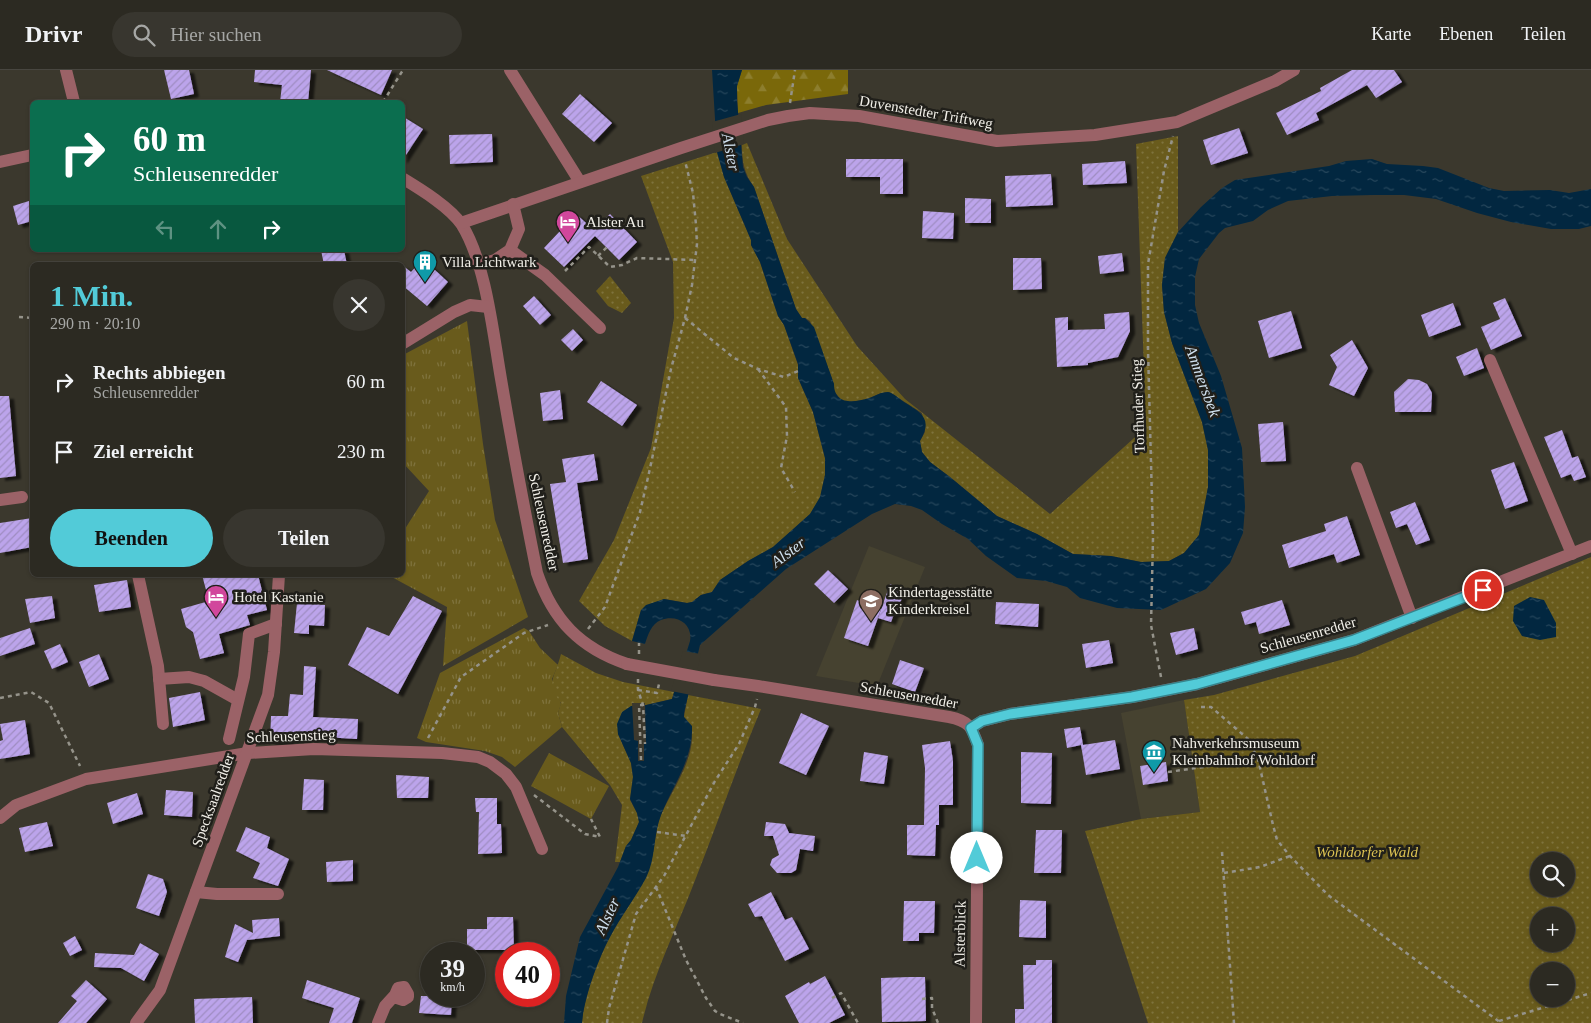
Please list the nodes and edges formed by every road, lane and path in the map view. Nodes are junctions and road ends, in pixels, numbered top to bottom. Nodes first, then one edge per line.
1 (66, 70) edge
2 (403, 70) edge
3 (510, 70) edge
4 (795, 70) edge
5 (1294, 70) edge
6 (74, 100) edge
7 (384, 100) edge
8 (788, 116) junction
9 (1177, 122) junction
10 (684, 147) junction
11 (30, 155) edge
12 (0, 162) edge
13 (405, 180) edge
14 (580, 182) junction
15 (514, 204) junction
16 (461, 223) junction
17 (607, 247) dead end
18 (510, 250) junction
19 (598, 256) junction
20 (695, 260) junction
21 (478, 265) junction
22 (566, 271) dead end
23 (488, 307) junction
24 (19, 316) dead end
25 (30, 318) edge
26 (685, 318) junction
27 (600, 328) dead end
28 (405, 342) edge
29 (1490, 360) dead end
30 (758, 369) junction
31 (798, 371) dead end
32 (1357, 468) dead end
33 (795, 492) dead end
34 (22, 497) dead end
35 (0, 500) edge
36 (1591, 546) edge
37 (1572, 554) junction
38 (138, 577) edge
39 (279, 577) edge
40 (1412, 618) junction
41 (560, 621) junction
42 (276, 624) junction
43 (580, 639) junction
44 (159, 679) junction
45 (758, 686) junction
46 (1165, 691) junction
47 (657, 693) dead end
48 (0, 698) edge
49 (238, 700) junction
50 (643, 705) junction
51 (1201, 707) dead end
52 (163, 724) dead end
53 (971, 728) junction
54 (229, 739) dead end
55 (645, 744) dead end
56 (248, 753) junction
57 (422, 753) junction
58 (641, 760) dead end
59 (1210, 766) dead end
60 (1168, 772) dead end
61 (86, 779) junction
62 (516, 787) junction
63 (0, 818) edge
64 (591, 819) dead end
65 (657, 832) dead end
66 (686, 836) junction
67 (542, 849) dead end
68 (1222, 852) dead end
69 (1290, 856) junction
70 (1223, 873) junction
71 (656, 887) junction
72 (196, 892) junction
73 (278, 894) dead end
74 (1591, 993) edge
75 (395, 995) dead end
76 (832, 998) dead end
77 (922, 998) dead end
78 (1500, 1022) edge
79 (136, 1023) edge
80 (378, 1023) edge
81 (606, 1023) edge
82 (743, 1023) edge
83 (858, 1023) edge
84 (938, 1023) edge
85 (976, 1023) edge
86 (1234, 1023) edge

1 - 6 street
2 - 7 path
3 - 14 street
4 - 8 path
5 - 9 street, Duvenstedter Triftweg
8 - 9 street, Duvenstedter Triftweg
8 - 10 street, Duvenstedter Triftweg
9 - 46 path, Torfhuder Stieg
10 - 14 street, Duvenstedter Triftweg
10 - 20 path
11 - 12 street
13 - 16 street
14 - 15 street, Duvenstedter Triftweg
15 - 16 street, Duvenstedter Triftweg
15 - 18 street
16 - 21 street, Schleusenredder
17 - 19 path
18 - 21 street
18 - 27 street
19 - 20 path
19 - 22 path
20 - 26 path
21 - 23 street, Schleusenredder
23 - 28 street
23 - 41 street, Schleusenredder
24 - 25 path
26 - 30 path
26 - 43 path
29 - 37 street
30 - 31 path
30 - 33 path
32 - 40 street
34 - 35 street
36 - 37 street, Schleusenredder
37 - 40 street, Schleusenredder
38 - 44 street
39 - 42 street, Specksaalredder
40 - 46 street, Schleusenredder
41 - 43 street, Schleusenredder
41 - 57 path
42 - 49 street
42 - 56 street, Specksaalredder
43 - 45 street, Schleusenredder, bridge
44 - 49 street
44 - 52 street
45 - 53 street, Schleusenredder
45 - 66 path
46 - 53 street, Schleusenredder
47 - 50 path
48 - 61 path
49 - 54 street
50 - 55 path
50 - 58 path
51 - 69 path
53 - 85 street, Alsterblick
56 - 57 street, Schleusenstieg
56 - 61 street, Schleusenstieg
56 - 72 street, Specksaalredder
57 - 62 street, Schleusenstieg
59 - 60 path
61 - 63 street, Schleusenstieg
62 - 64 path
62 - 67 street, Schleusenstieg
65 - 66 path
66 - 71 path
68 - 70 path
69 - 70 path
69 - 78 path
70 - 86 path
71 - 81 path
71 - 82 path
72 - 73 street
72 - 79 street, Specksaalredder
74 - 78 path
75 - 80 street
76 - 83 path
77 - 84 path

